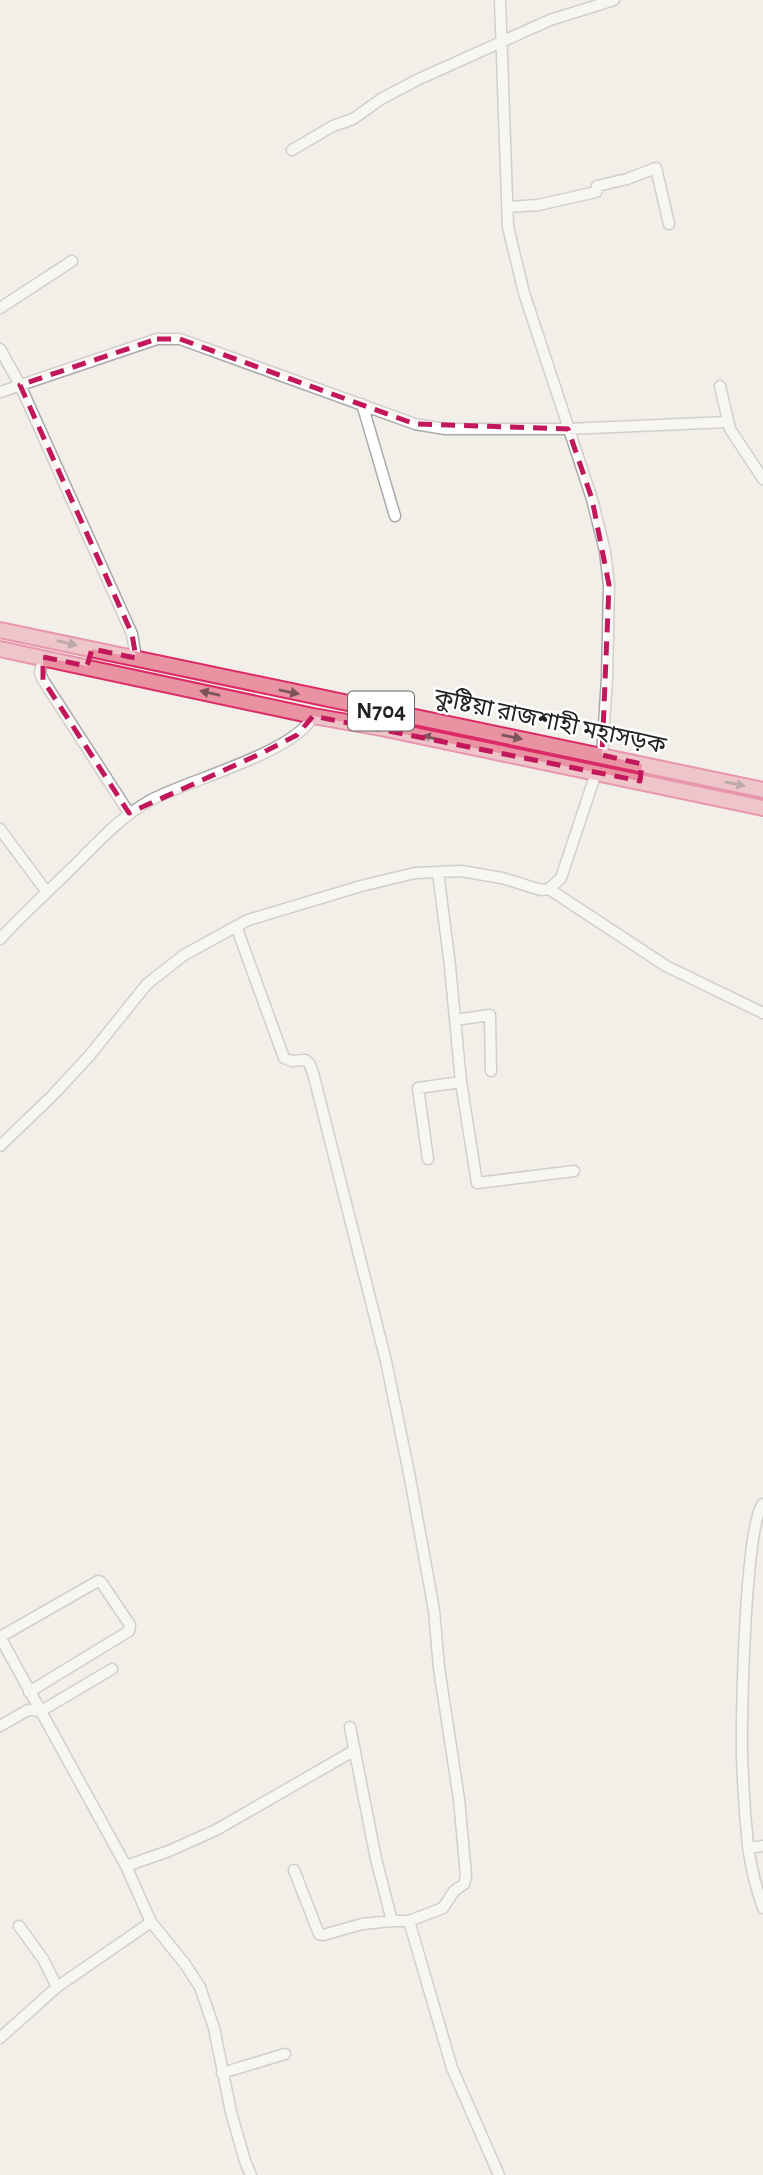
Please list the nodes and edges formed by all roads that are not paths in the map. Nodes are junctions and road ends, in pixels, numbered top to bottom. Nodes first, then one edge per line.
1 (500, 0) edge
2 (614, 0) edge
3 (502, 43) junction
4 (292, 150) dead end
5 (508, 207) junction
6 (669, 224) dead end
7 (72, 261) dead end
8 (0, 308) edge
9 (0, 349) edge
10 (20, 385) junction
11 (720, 386) dead end
12 (0, 392) edge
13 (362, 404) junction
14 (727, 422) junction
15 (568, 429) junction
16 (763, 478) edge
17 (395, 516) dead end
18 (0, 629) edge
19 (0, 649) edge
20 (92, 649) junction
21 (43, 657) junction
22 (136, 659) junction
23 (87, 666) junction
24 (313, 716) junction
25 (601, 755) junction
26 (642, 764) junction
27 (596, 773) junction
28 (640, 780) junction
29 (763, 790) edge
30 (763, 808) edge
31 (129, 813) junction
32 (0, 829) edge
33 (438, 872) junction
34 (549, 889) junction
35 (46, 891) junction
36 (236, 926) junction
37 (0, 939) edge
38 (763, 1013) edge
39 (455, 1020) junction
40 (491, 1071) dead end
41 (461, 1082) junction
42 (0, 1146) edge
43 (428, 1159) dead end
44 (575, 1171) dead end
45 (763, 1504) edge
46 (0, 1637) edge
47 (3, 1652) edge
48 (112, 1670) dead end
49 (29, 1692) junction
50 (41, 1711) junction
51 (0, 1726) edge
52 (351, 1727) dead end
53 (355, 1750) junction
54 (763, 1846) edge
55 (749, 1848) junction
56 (126, 1866) junction
57 (294, 1870) dead end
58 (763, 1909) edge
59 (392, 1921) junction
60 (409, 1921) junction
61 (151, 1922) junction
62 (19, 1926) dead end
63 (57, 1987) junction
64 (0, 2038) edge
65 (285, 2054) dead end
66 (222, 2073) junction
67 (251, 2175) edge
68 (499, 2175) edge

1 - 3 street
2 - 3 street
3 - 4 street
3 - 5 street
5 - 6 street
5 - 15 street
7 - 8 street
9 - 10 street
10 - 12 street
10 - 13 street
10 - 22 street
11 - 14 street
13 - 15 street
13 - 17 street
14 - 15 street
14 - 16 street
15 - 25 street
18 -> 20 highway, কুষ্টিয়া রাজশাহী মহাসড়ক / N704
19 - 21 highway, কুষ্টিয়া রাজশাহী মহাসড়ক / N704
20 - 22 highway, কুষ্টিয়া রাজশাহী মহাসড়ক / N704
20 - 23 highway
21 - 23 highway, কুষ্টিয়া রাজশাহী মহাসড়ক / N704
21 - 31 street
22 -> 25 highway, কুষ্টিয়া রাজশাহী মহাসড়ক / N704
24 -> 23 highway, কুষ্টিয়া রাজশাহী মহাসড়ক / N704
27 -> 24 highway, কুষ্টিয়া রাজশাহী মহাসড়ক / N704
24 - 31 street
25 - 26 highway, কুষ্টিয়া রাজশাহী মহাসড়ক / N704
26 - 28 highway
26 -> 29 highway, কুষ্টিয়া রাজশাহী মহাসড়ক / N704
27 - 28 highway, কুষ্টিয়া রাজশাহী মহাসড়ক / N704
27 - 34 street
28 - 30 highway, কুষ্টিয়া রাজশাহী মহাসড়ক / N704
31 - 35 street
32 - 35 street
33 - 34 street
33 - 36 street
33 - 39 street
34 - 38 street
35 - 37 street
36 - 42 street
36 - 60 street
39 - 40 street
39 - 41 street
41 - 43 street
41 - 44 street
45 - 55 street
46 - 47 street
46 - 49 street
47 - 49 street
48 - 50 street
49 - 50 street
50 - 51 street
50 - 56 street
52 - 53 street
53 - 56 street
53 - 59 street
54 - 55 street
55 - 58 street
56 - 61 street
57 - 59 street
59 - 60 street
60 - 68 street
61 - 63 street
61 - 66 street
62 - 63 street
63 - 64 street
65 - 66 street
66 - 67 street

